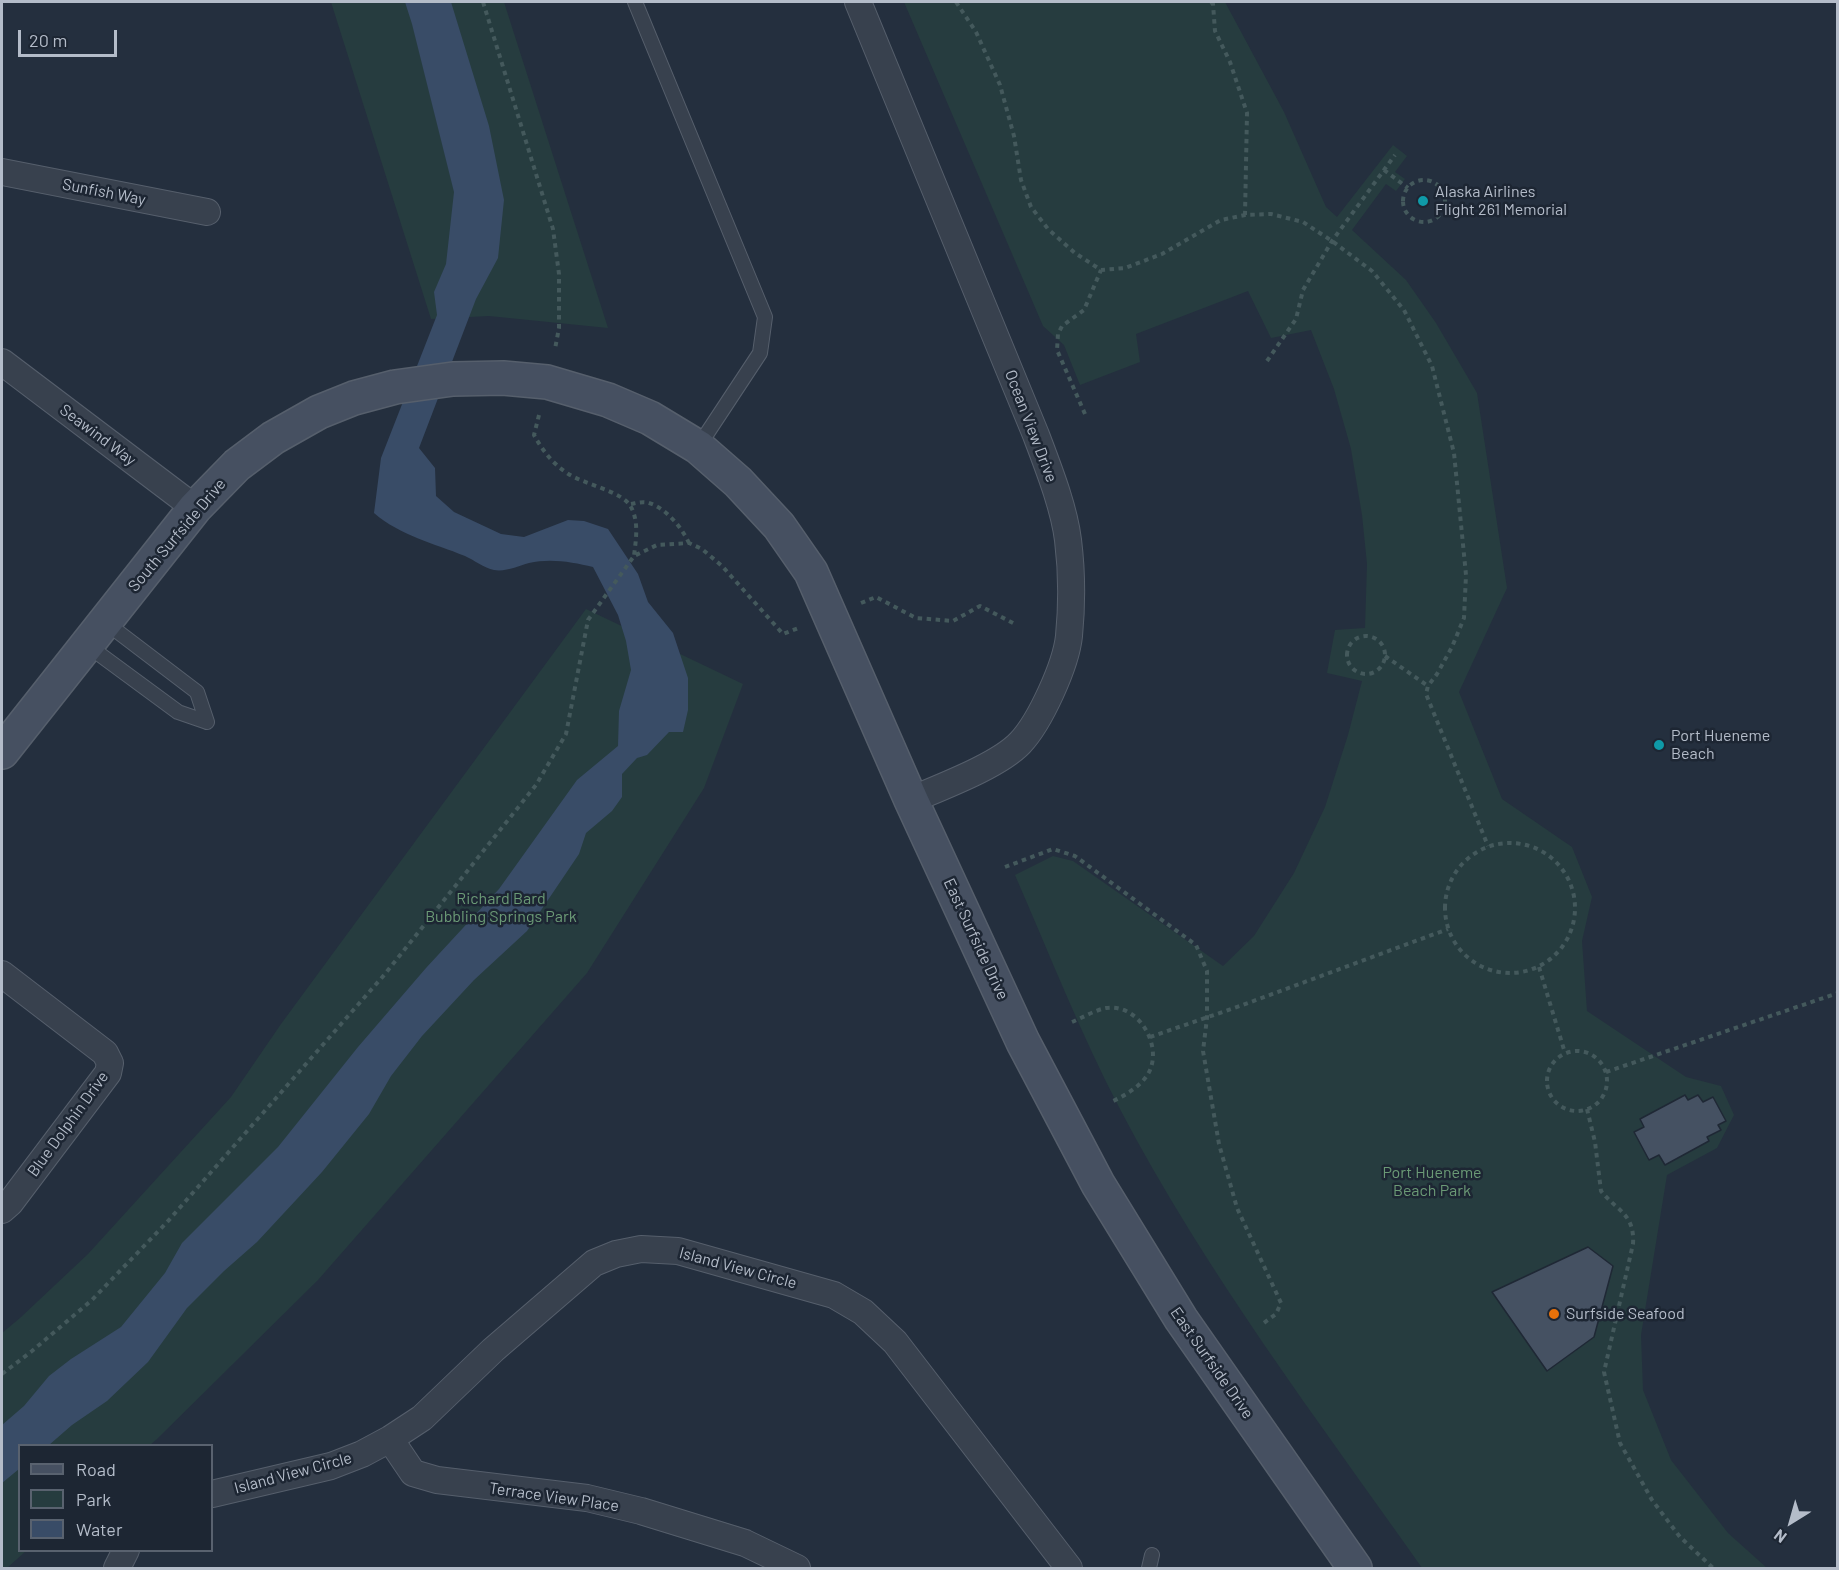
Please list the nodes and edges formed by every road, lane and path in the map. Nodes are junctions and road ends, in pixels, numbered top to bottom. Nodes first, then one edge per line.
1 (483, 2) edge
2 (635, 2) edge
3 (858, 2) edge
4 (956, 2) edge
5 (1211, 2) edge
6 (1395, 155) dead end
7 (1384, 170) junction
8 (2, 172) edge
9 (1408, 188) junction
10 (207, 212) dead end
11 (1245, 214) junction
12 (1332, 241) junction
13 (1101, 270) junction
14 (558, 335) dead end
15 (1267, 361) dead end
16 (2, 362) edge
17 (547, 382) joint
18 (1084, 414) dead end
19 (534, 435) dead end
20 (698, 447) junction
21 (630, 504) junction
22 (195, 508) junction
23 (689, 543) junction
24 (634, 556) junction
25 (876, 597) dead end
26 (1015, 624) dead end
27 (96, 634) junction
28 (783, 634) dead end
29 (1385, 656) junction
30 (1428, 686) junction
31 (2, 752) edge
32 (911, 800) junction
33 (1488, 846) junction
34 (1005, 867) dead end
35 (1448, 929) junction
36 (1539, 967) junction
37 (2, 974) edge
38 (1838, 993) edge
39 (1207, 1018) junction
40 (1072, 1022) dead end
41 (1150, 1037) junction
42 (1565, 1053) junction
43 (1606, 1072) junction
44 (1112, 1102) dead end
45 (1587, 1109) junction
46 (4, 1203) edge
47 (1261, 1325) dead end
48 (2, 1374) edge
49 (390, 1439) junction
50 (213, 1494) edge
51 (126, 1552) edge
52 (117, 1569) edge
53 (798, 1569) edge
54 (1069, 1569) edge
55 (1355, 1569) edge
56 (1713, 1569) edge

1 - 14 path
2 - 20 lane
3 - 32 street, Ocean View Drive
4 - 13 path
5 - 11 path
6 - 7 path
7 - 9 path
7 - 12 path
8 - 10 street, Sunfish Way
9 - 9 path
11 - 12 path
11 - 13 path
12 - 15 path
12 - 30 path
13 - 18 path
16 - 22 street, Seawind Way
17 - 20 street, East Surfside Drive
17 - 22 street, South Surfside Drive
19 - 21 path
20 - 32 street, East Surfside Drive
21 - 23 path
21 - 24 path
22 - 27 street, South Surfside Drive
23 - 24 path
23 - 28 path
24 - 48 path
25 - 26 path
27 - 27 lane
27 - 31 street, South Surfside Drive
29 - 29 path
29 - 30 path
30 - 33 path
32 - 55 street, East Surfside Drive
33 - 35 path
33 - 36 path
34 - 39 path
35 - 36 path
35 - 39 path
36 - 42 path
37 - 46 street, Blue Dolphin Drive
38 - 43 path
39 - 41 path
39 - 47 path
40 - 41 path
41 - 44 path
42 - 43 path
42 - 45 path
43 - 45 path
45 - 56 path
49 - 50 street, Island View Circle
49 - 53 street, Terrace View Place
49 - 54 street, Island View Circle
51 - 52 street

